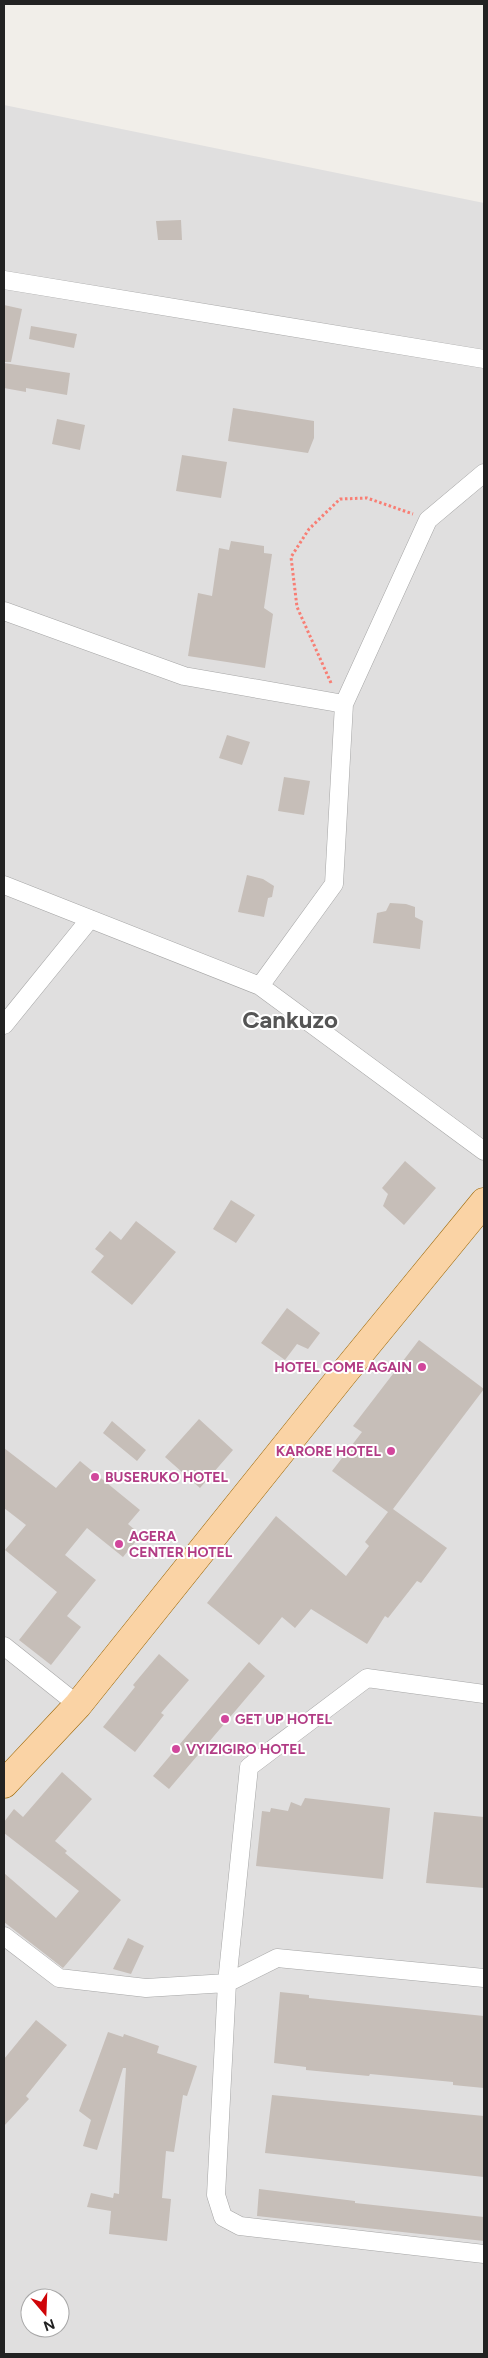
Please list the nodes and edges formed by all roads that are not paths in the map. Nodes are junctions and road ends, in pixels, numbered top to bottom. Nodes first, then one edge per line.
1 (4, 280) edge
2 (484, 359) edge
3 (484, 473) edge
4 (4, 611) edge
5 (344, 704) junction
6 (4, 885) edge
7 (90, 919) junction
8 (260, 986) junction
9 (4, 1025) edge
10 (484, 1151) edge
11 (484, 1202) edge
12 (4, 1646) edge
13 (484, 1694) edge
14 (78, 1705) junction
15 (4, 1784) edge
16 (4, 1936) edge
17 (484, 1978) edge
18 (227, 1983) junction
19 (484, 2254) edge

1 - 2 street
3 - 5 street
4 - 5 street
5 - 8 street
6 - 7 street
7 - 8 street
7 - 9 street
8 - 10 street
11 - 14 main road
12 - 14 street
13 - 18 street
14 - 15 main road
16 - 18 street
17 - 18 street
18 - 19 street

